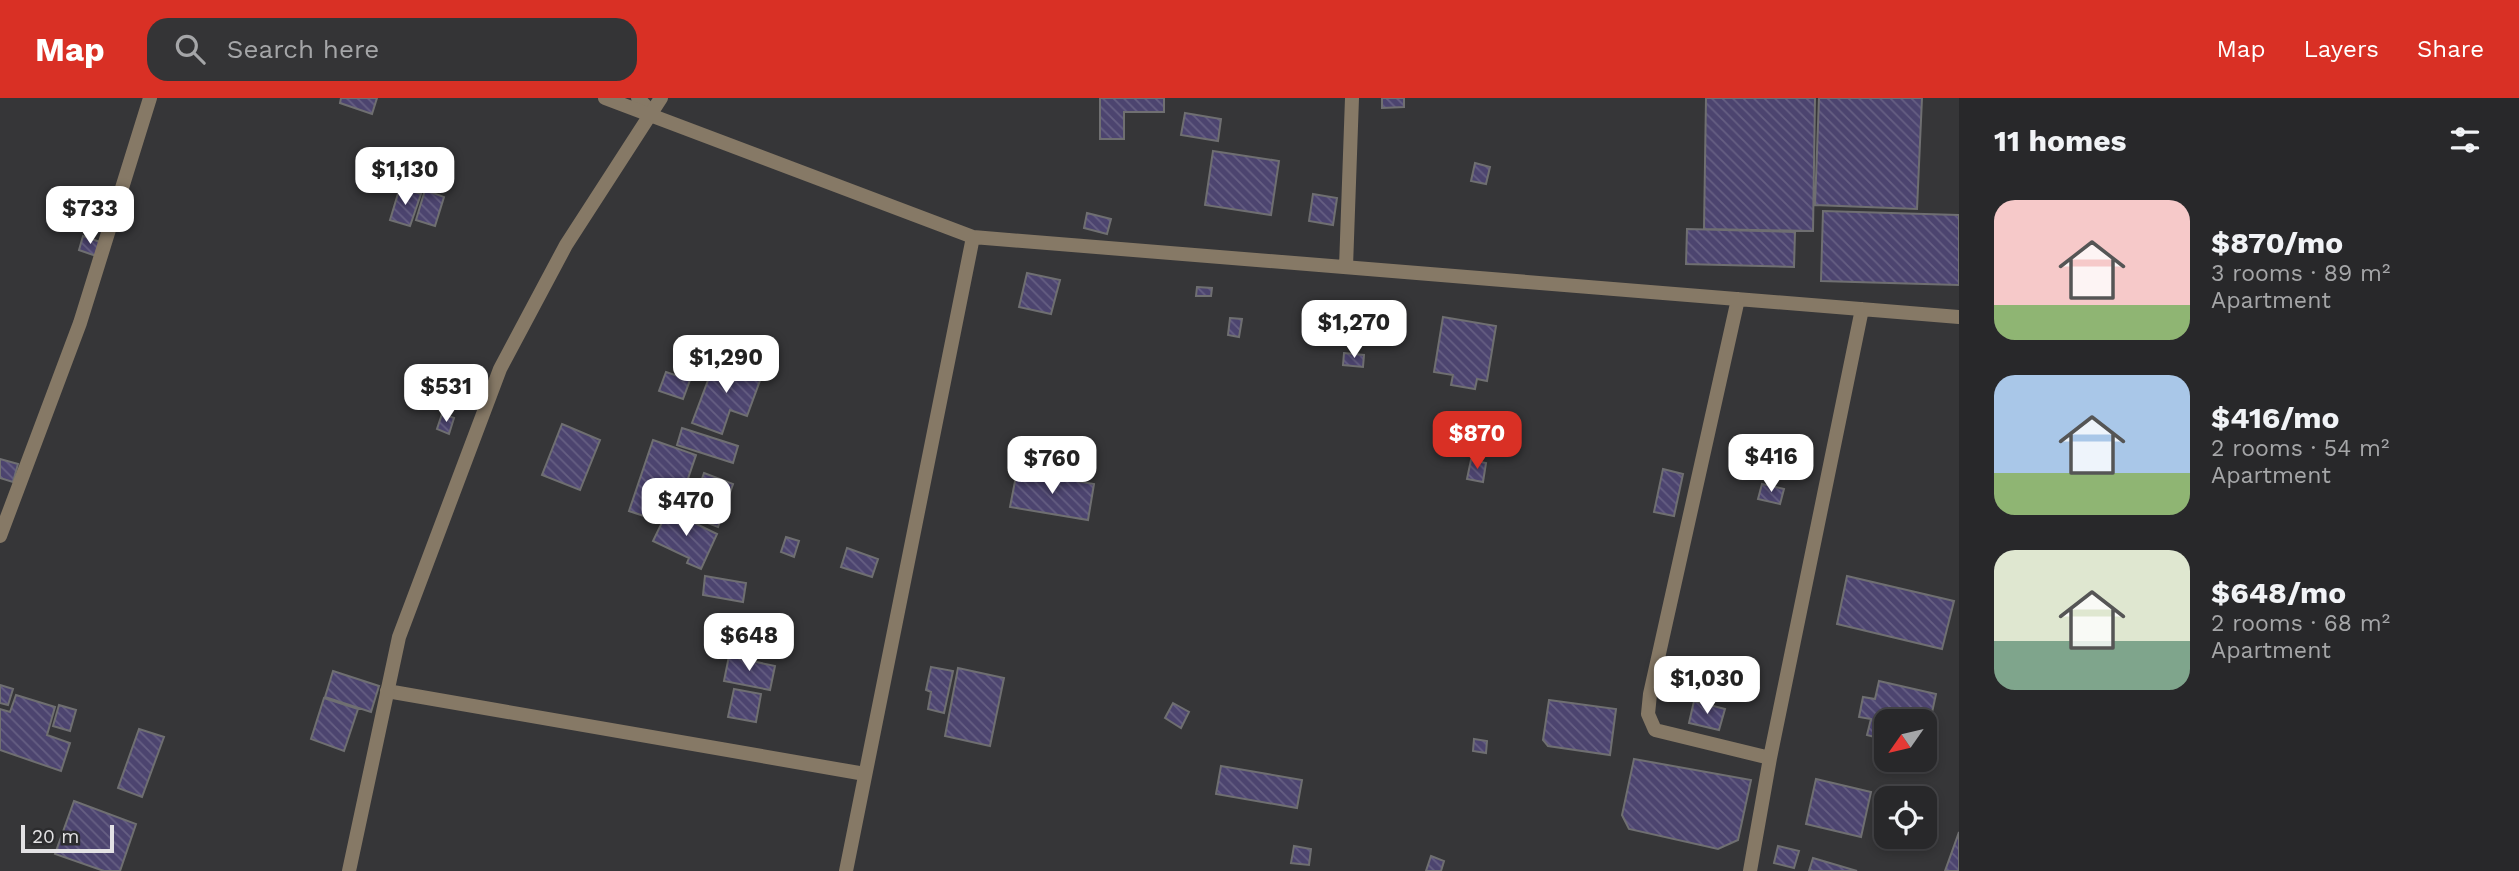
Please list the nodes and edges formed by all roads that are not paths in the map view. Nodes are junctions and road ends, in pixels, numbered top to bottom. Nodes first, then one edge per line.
1 (150, 98) edge
2 (605, 98) edge
3 (638, 98) edge
4 (661, 98) edge
5 (1352, 98) edge
6 (653, 114) junction
7 (973, 237) junction
8 (1346, 267) junction
9 (1738, 299) junction
10 (1862, 309) junction
11 (1959, 317) edge
12 (0, 536) edge
13 (387, 691) junction
14 (1770, 758) junction
15 (864, 774) junction
16 (349, 871) edge
17 (846, 871) edge
18 (1750, 871) edge

1 - 12 street
2 - 6 street
3 - 6 street
4 - 6 street
5 - 8 street
6 - 7 street
6 - 13 street
7 - 8 street
7 - 15 street
8 - 9 street
9 - 10 street
9 - 14 street
10 - 11 street
10 - 14 street
13 - 15 street
13 - 16 street
14 - 18 street
15 - 17 street

